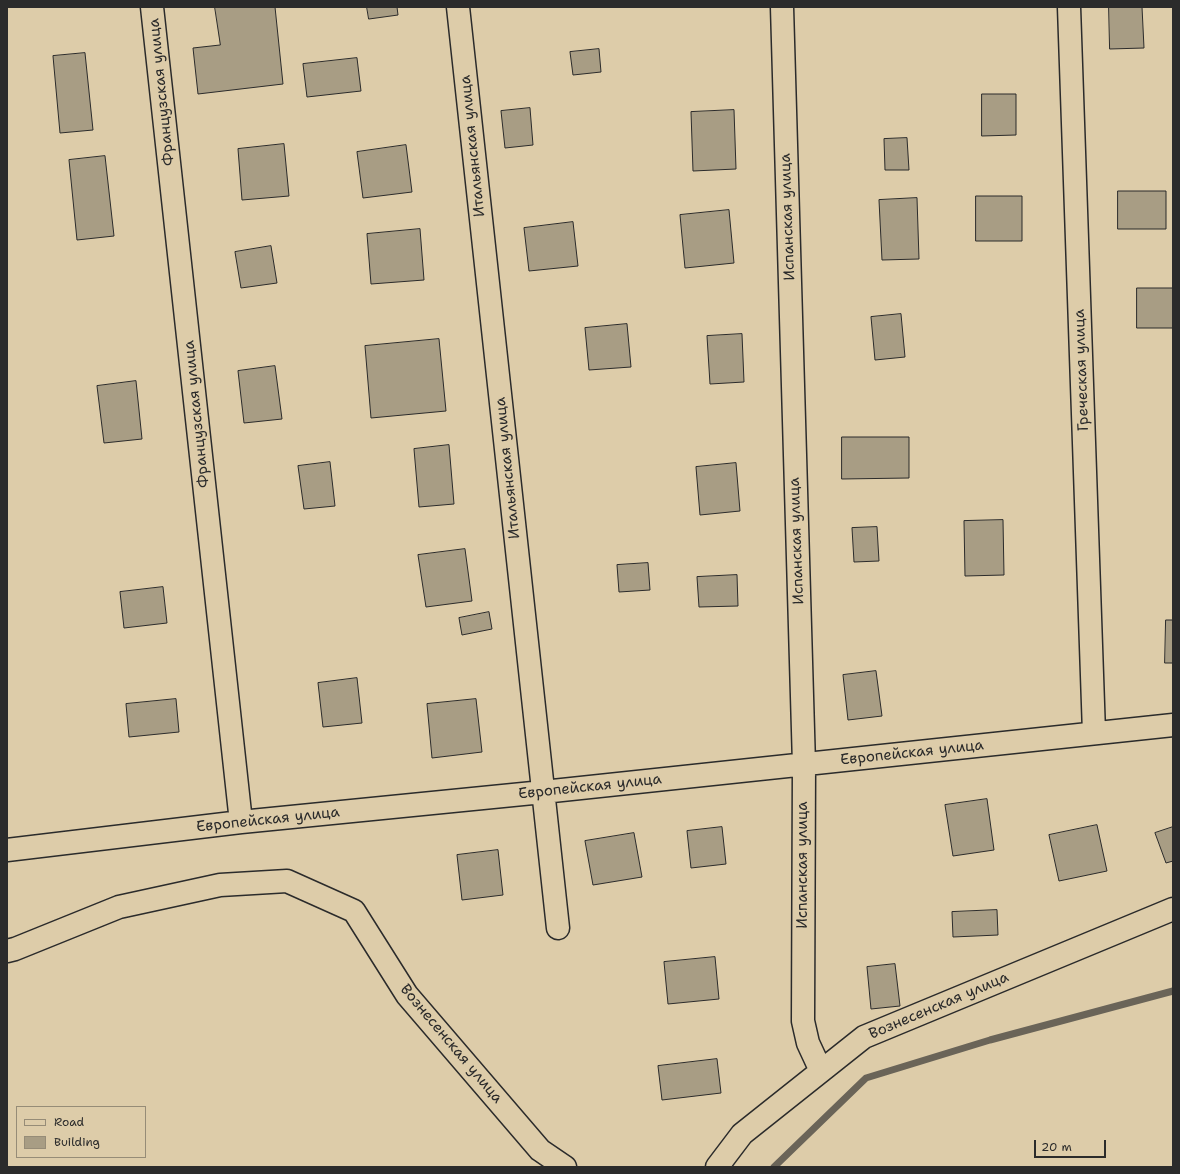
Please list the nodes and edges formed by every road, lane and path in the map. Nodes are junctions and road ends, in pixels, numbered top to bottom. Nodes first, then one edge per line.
1 (152, 7) edge
2 (458, 7) edge
3 (782, 7) edge
4 (1069, 7) edge
5 (1173, 725) edge
6 (1094, 733) junction
7 (804, 765) junction
8 (543, 792) junction
9 (241, 822) junction
10 (7, 850) edge
11 (1173, 909) edge
12 (558, 928) dead end
13 (7, 951) edge
14 (821, 1071) junction
15 (565, 1167) edge
16 (717, 1167) edge

1 - 9 street, Французская улица
2 - 8 street, Итальянская улица
3 - 7 street, Испанская улица
4 - 6 street, Греческая улица
5 - 6 street, Европейская улица
6 - 7 street, Европейская улица
7 - 8 street, Европейская улица
7 - 14 street, Испанская улица
8 - 9 street, Европейская улица
8 - 12 street, Итальянская улица
9 - 10 street, Европейская улица
11 - 14 street, Вознесенская улица
13 - 15 street, Вознесенская улица
14 - 16 street, Вознесенская улица

